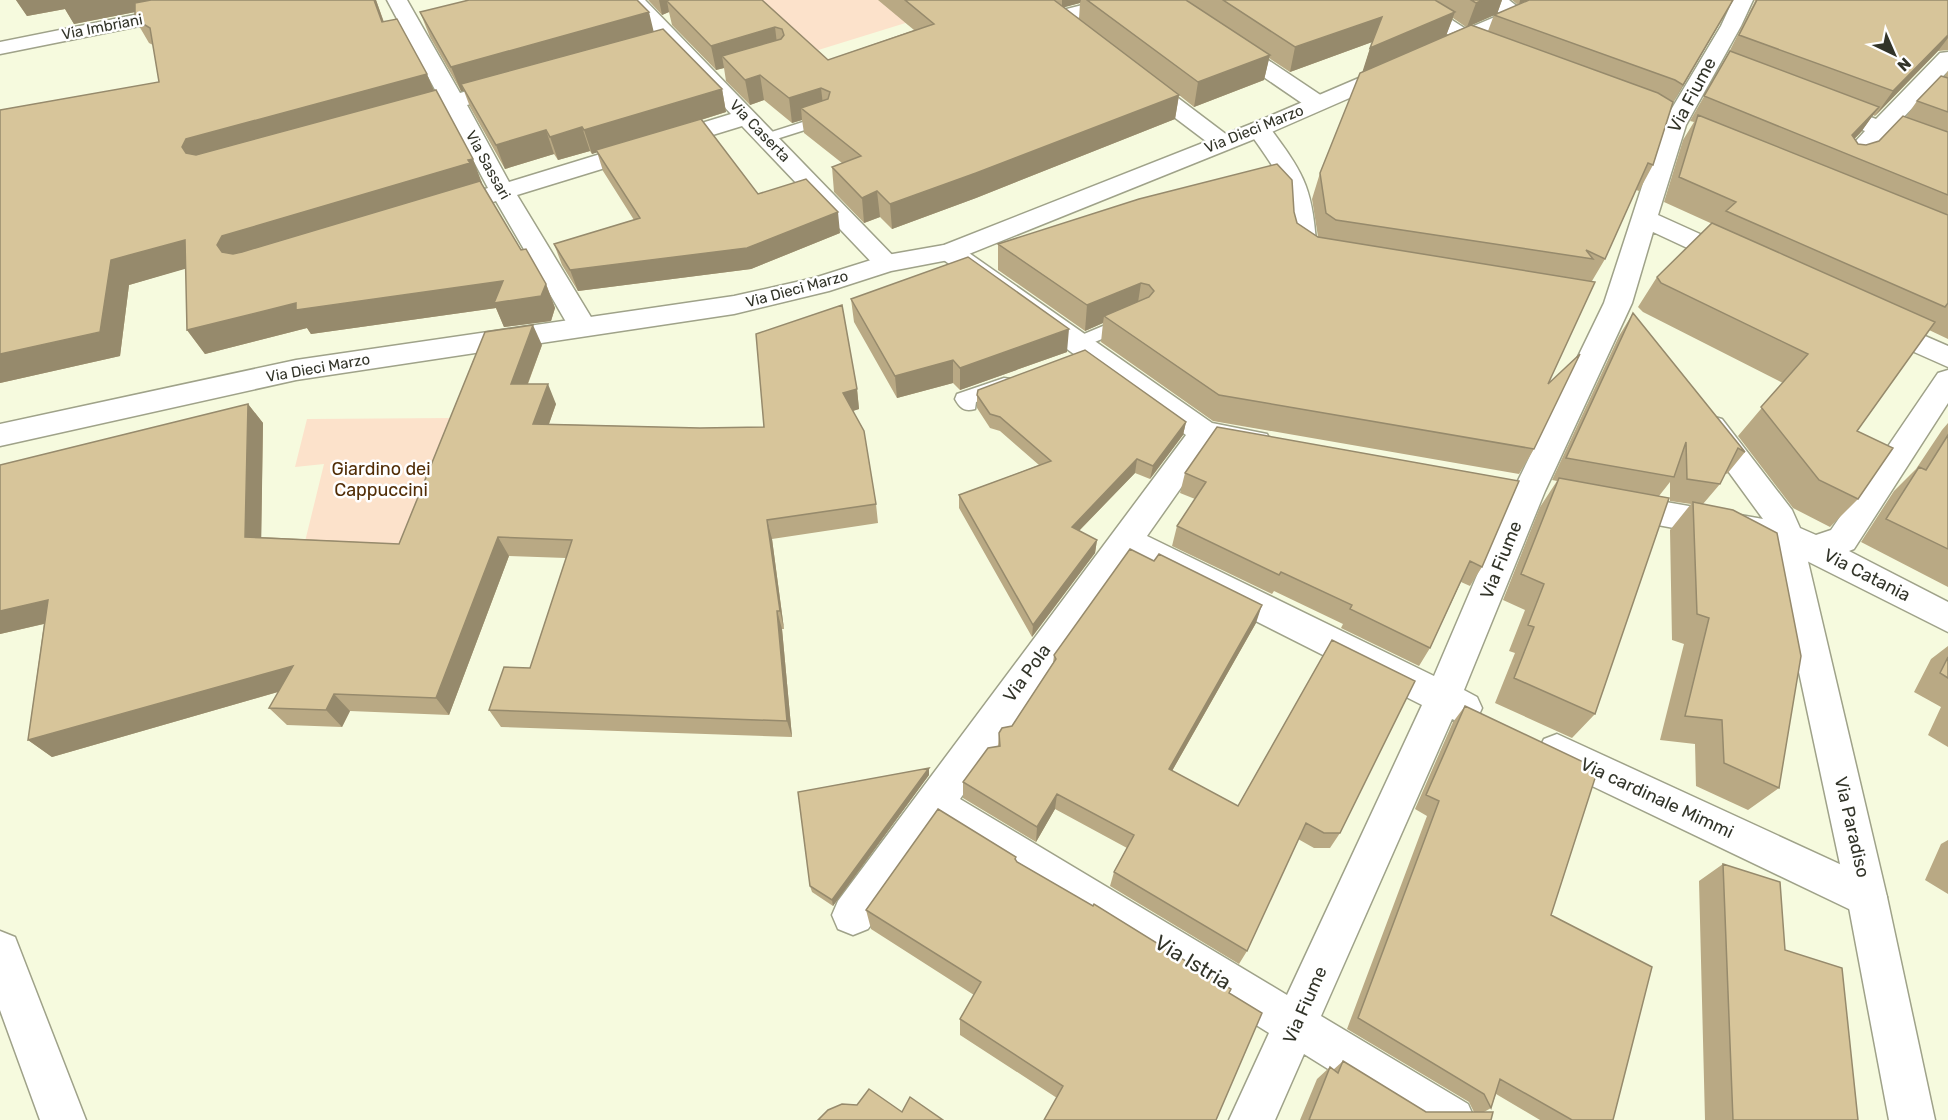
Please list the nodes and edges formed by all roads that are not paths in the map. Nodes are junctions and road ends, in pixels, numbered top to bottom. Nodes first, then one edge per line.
1 (239, 0) edge
2 (397, 0) edge
3 (634, 0) edge
4 (1126, 0) edge
5 (1164, 0) edge
6 (1407, 0) edge
7 (1495, 0) edge
8 (1552, 0) edge
9 (1743, 0) edge
10 (1518, 15) junction
11 (1076, 31) edge
12 (1462, 39) junction
13 (673, 41) junction
14 (0, 48) edge
15 (650, 48) edge
16 (1490, 52) edge
17 (1948, 58) edge
18 (1708, 63) junction
19 (1122, 66) edge
20 (1732, 72) edge
21 (535, 80) edge
22 (1806, 100) edge
23 (454, 102) junction
24 (1317, 103) junction
25 (798, 114) edge
26 (1664, 118) junction
27 (825, 119) edge
28 (385, 121) edge
29 (757, 128) junction
30 (1259, 129) junction
31 (1880, 129) junction
32 (1699, 135) edge
33 (1223, 143) junction
34 (1948, 155) edge
35 (1848, 162) edge
36 (503, 192) junction
37 (425, 215) edge
38 (1643, 218) junction
39 (950, 252) junction
40 (1354, 260) edge
41 (887, 263) junction
42 (1752, 268) edge
43 (1606, 301) junction
44 (1138, 317) edge
45 (1861, 317) edge
46 (583, 327) junction
47 (1640, 331) edge
48 (1080, 352) junction
49 (1948, 357) edge
50 (1016, 380) edge
51 (1948, 380) edge
52 (968, 405) dead end
53 (1696, 407) edge
54 (1204, 433) junction
55 (0, 435) edge
56 (1286, 447) edge
57 (1588, 501) edge
58 (1124, 540) junction
59 (1800, 542) junction
60 (1948, 618) edge
61 (1443, 698) junction
62 (1497, 723) edge
63 (1529, 738) edge
64 (933, 803) junction
65 (1868, 897) junction
66 (853, 915) dead end
67 (0, 952) edge
68 (1296, 1024) junction
69 (63, 1120) edge
70 (1252, 1120) edge
71 (1452, 1120) edge
72 (1912, 1120) edge

1 - 14 street, Via Imbriani
2 - 23 street, Via Sassari
3 - 13 street, Via Caserta
4 - 11 street
5 - 24 street
6 - 12 street
7 - 10 street
8 - 10 street, Via Dieci Marzo
9 - 18 street, Via Fiume
10 - 12 street, Via Dieci Marzo
12 - 16 street
12 - 24 street, Via Dieci Marzo
13 - 15 street
13 - 29 street, Via Caserta
17 - 31 street
18 - 20 street
18 - 26 street, Via Fiume
19 - 33 street
21 - 23 street
22 - 31 street
23 - 28 street
23 - 36 street, Via Sassari
24 - 30 street, Via Dieci Marzo
25 - 29 lane
26 - 32 street
26 - 38 street, Via Fiume
27 - 29 lane
29 - 36 street
29 - 41 street, Via Caserta
30 - 33 street, Via Dieci Marzo
30 - 40 street
31 - 34 street
31 - 35 street
33 - 39 street, Via Dieci Marzo
36 - 37 street
36 - 46 street, Via Sassari
38 - 42 street
38 - 43 street, Via Fiume
39 - 41 street, Via Dieci Marzo
39 - 48 street
41 - 46 street, Via Dieci Marzo
43 - 47 street
43 - 61 street, Via Fiume
44 - 48 lane
45 - 49 street
46 - 55 street, Via Dieci Marzo
48 - 54 street
50 - 52 lane
51 - 59 street
53 - 59 street, Via Paradiso
54 - 56 street
54 - 58 street, Via Pola
57 - 59 street
58 - 61 street
58 - 64 street, Via Pola
59 - 60 street, Via Catania
59 - 65 street, Via Paradiso
61 - 62 street
61 - 68 street, Via Fiume
63 - 65 street, Via cardinale Mimmi
64 - 66 street, Via Pola
64 - 68 street, Via Istria
65 - 72 street, Via Paradiso
67 - 69 street
68 - 70 street, Via Fiume
68 - 71 street, Via Istria

